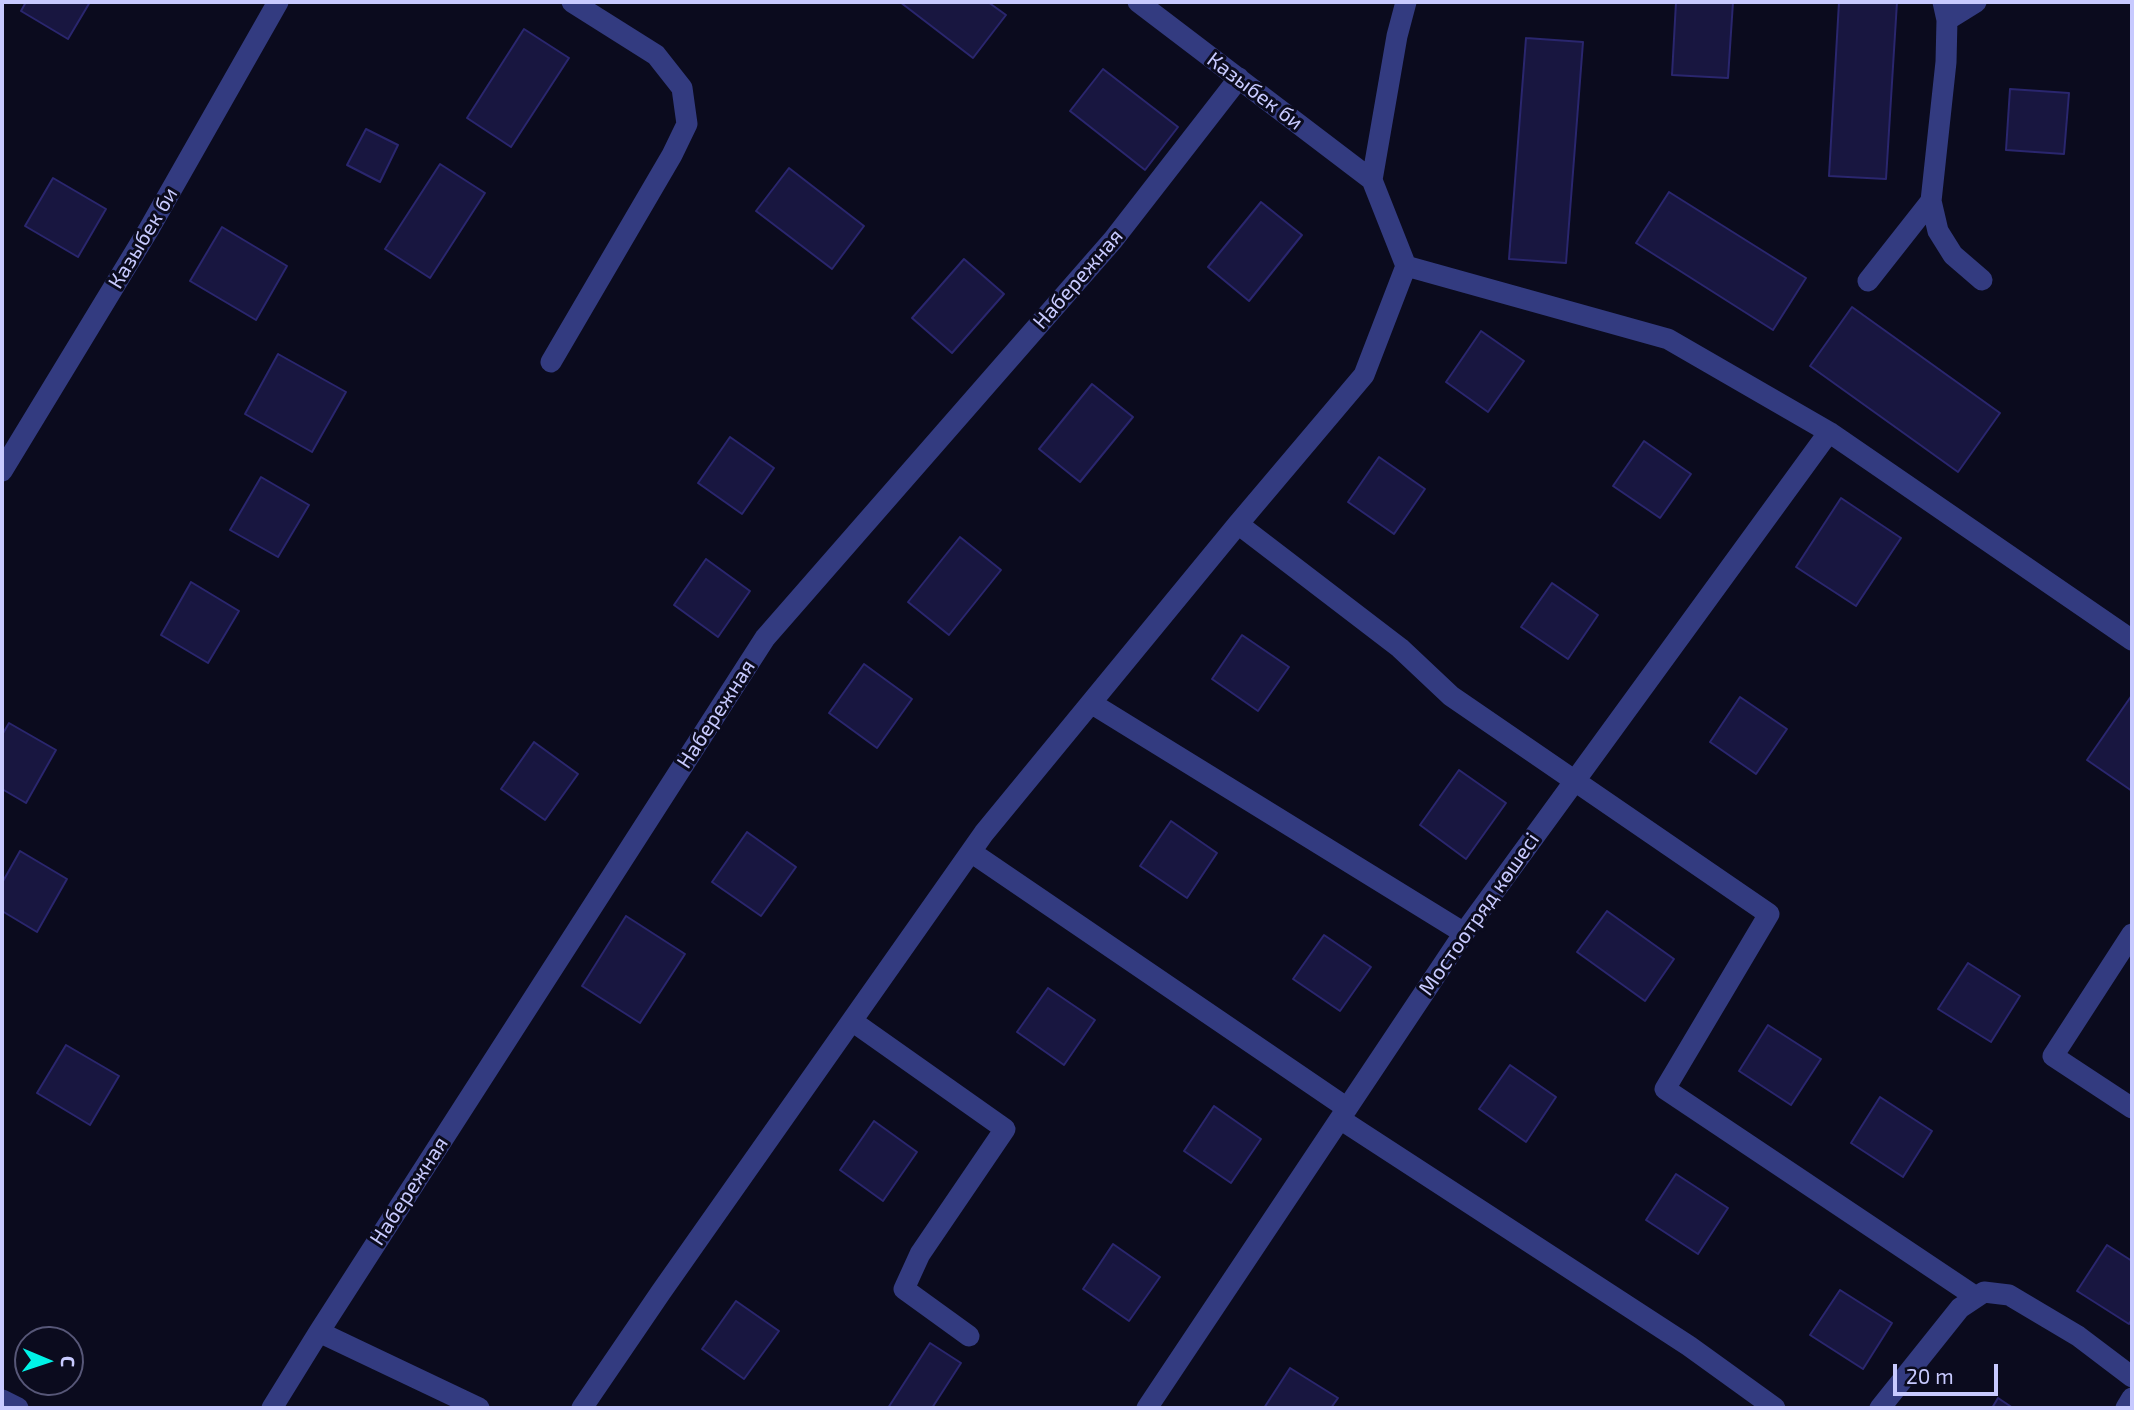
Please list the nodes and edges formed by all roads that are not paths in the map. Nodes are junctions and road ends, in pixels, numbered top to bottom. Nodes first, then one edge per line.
1 (278, 2) edge
2 (572, 2) edge
3 (1138, 2) edge
4 (1406, 2) edge
5 (1976, 2) edge
6 (1945, 11) edge
7 (1239, 78) junction
8 (1372, 180) junction
9 (1931, 201) junction
10 (1406, 266) junction
11 (1982, 280) dead end
12 (1868, 281) dead end
13 (551, 362) dead end
14 (1829, 432) junction
15 (2, 471) edge
16 (1238, 524) junction
17 (2132, 640) edge
18 (1091, 703) junction
19 (1575, 779) junction
20 (971, 852) junction
21 (1464, 933) junction
22 (2132, 934) edge
23 (852, 1021) junction
24 (2132, 1108) edge
25 (1343, 1114) junction
26 (1976, 1297) junction
27 (318, 1332) junction
28 (969, 1336) dead end
29 (2132, 1377) edge
30 (2132, 1398) edge
31 (2, 1400) edge
32 (18, 1408) edge
33 (272, 1408) edge
34 (479, 1408) edge
35 (582, 1408) edge
36 (1147, 1408) edge
37 (1775, 1408) edge
38 (1880, 1408) edge
39 (2126, 1408) edge

1 - 15 street, Казыбек би
2 - 13 street
3 - 7 street, Казыбек би
4 - 8 street
5 - 6 street
6 - 9 street
7 - 8 street, Казыбек би
7 - 27 street, Набережная
8 - 10 street
9 - 11 street
9 - 12 street
10 - 14 street
10 - 16 street
14 - 17 street
14 - 19 street, Мостоотряд көшесі
16 - 18 street
16 - 19 street
18 - 20 street
18 - 21 street
19 - 21 street, Мостоотряд көшесі
19 - 26 street
20 - 23 street
20 - 25 street
21 - 25 street, Мостоотряд көшесі
22 - 24 street
23 - 28 street
23 - 35 street
25 - 36 street, Мостоотряд көшесі
25 - 37 street
26 - 29 street
26 - 38 street
27 - 33 street, Набережная
27 - 34 street
30 - 39 street
31 - 32 street

